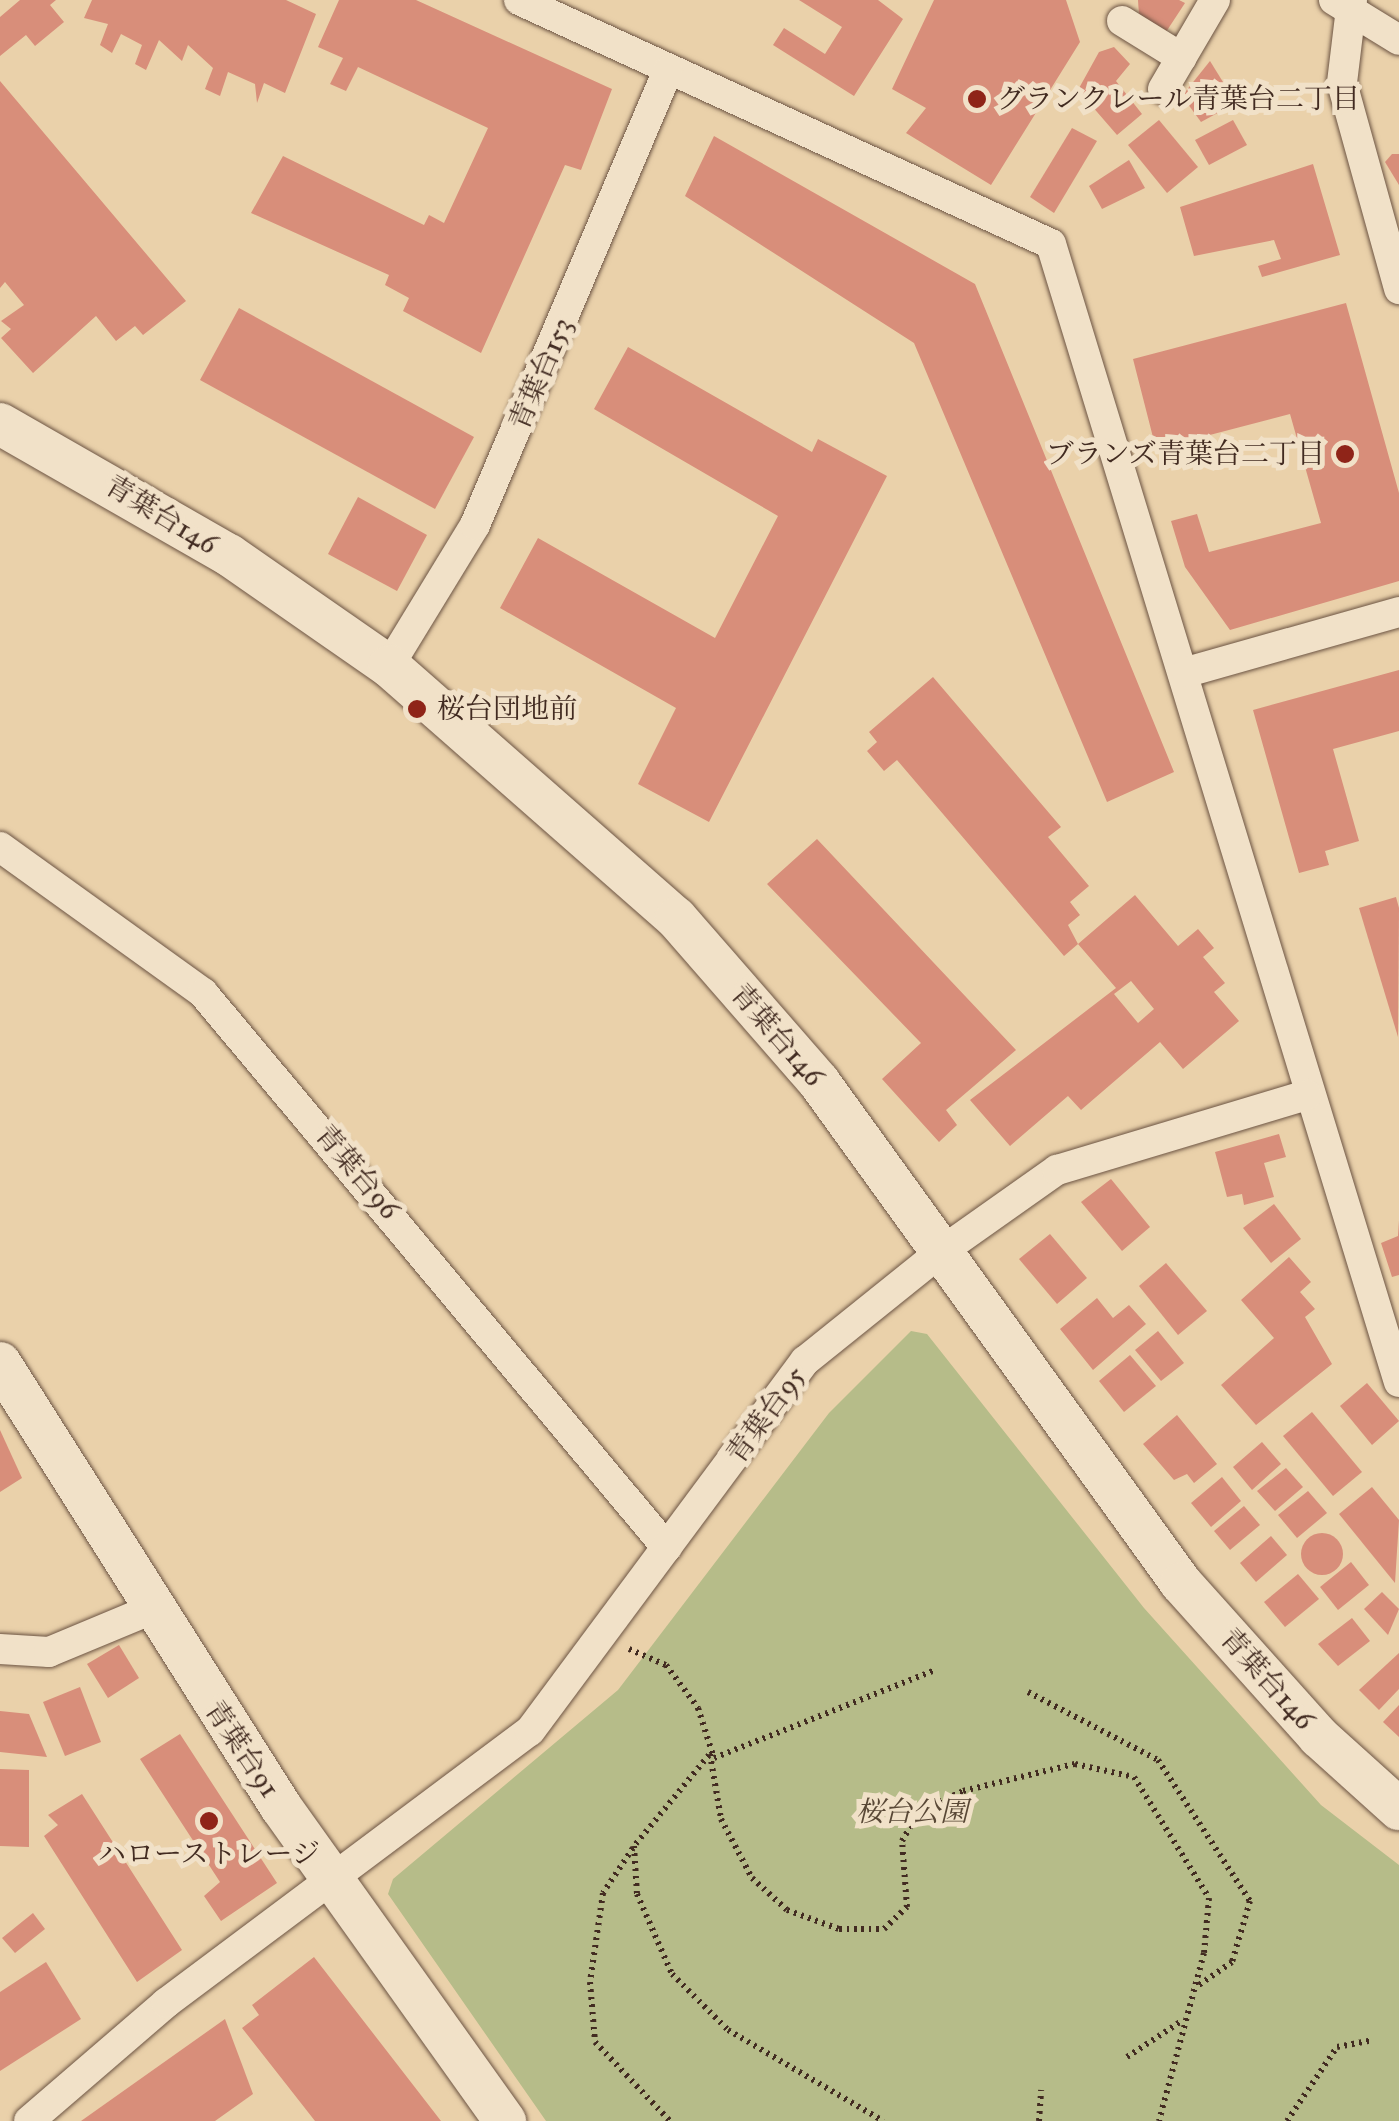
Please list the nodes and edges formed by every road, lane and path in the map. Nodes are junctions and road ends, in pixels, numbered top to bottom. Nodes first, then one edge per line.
1 (519, 0) edge
2 (1214, 0) edge
3 (1345, 3) edge
4 (1122, 20) dead end
5 (1399, 40) edge
6 (1182, 58) junction
7 (668, 70) junction
8 (1164, 89) dead end
9 (1399, 289) edge
10 (0, 424) edge
11 (1399, 612) edge
12 (389, 666) junction
13 (1188, 672) junction
14 (0, 846) edge
15 (1306, 1095) junction
16 (942, 1251) junction
17 (0, 1363) edge
18 (1399, 1382) edge
19 (667, 1548) junction
20 (150, 1610) junction
21 (606, 1640) junction
22 (0, 1649) edge
23 (933, 1671) dead end
24 (1028, 1692) dead end
25 (710, 1754) junction
26 (1399, 1809) edge
27 (634, 1846) junction
28 (329, 1878) junction
29 (1195, 1988) junction
30 (1181, 2022) junction
31 (1373, 2040) dead end
32 (1126, 2057) dead end
33 (1041, 2090) dead end
34 (28, 2121) edge
35 (504, 2121) edge
36 (670, 2121) edge
37 (883, 2121) edge
38 (1040, 2121) edge
39 (1159, 2121) edge
40 (1287, 2121) edge

1 - 7 street
2 - 6 street
3 - 5 street
3 - 9 street
4 - 6 street
6 - 8 street
7 - 12 street, 青葉台153
7 - 13 street
10 - 12 street, 青葉台146
11 - 13 street
12 - 16 street, 青葉台146
13 - 15 street
14 - 19 street, 青葉台96
15 - 16 street, 青葉台95
15 - 18 street
16 - 19 street, 青葉台95
16 - 26 street, 青葉台146
17 - 20 street, 青葉台91
19 - 21 street, 青葉台95
20 - 22 street
20 - 28 street, 青葉台91
21 - 25 path
21 - 28 street, 青葉台95
23 - 25 path
24 - 29 path
25 - 27 path
25 - 29 path
27 - 36 path
27 - 37 path
28 - 34 street, 青葉台95
28 - 35 street, 青葉台91
29 - 30 path
30 - 32 path
30 - 39 path
31 - 40 path
33 - 38 path

